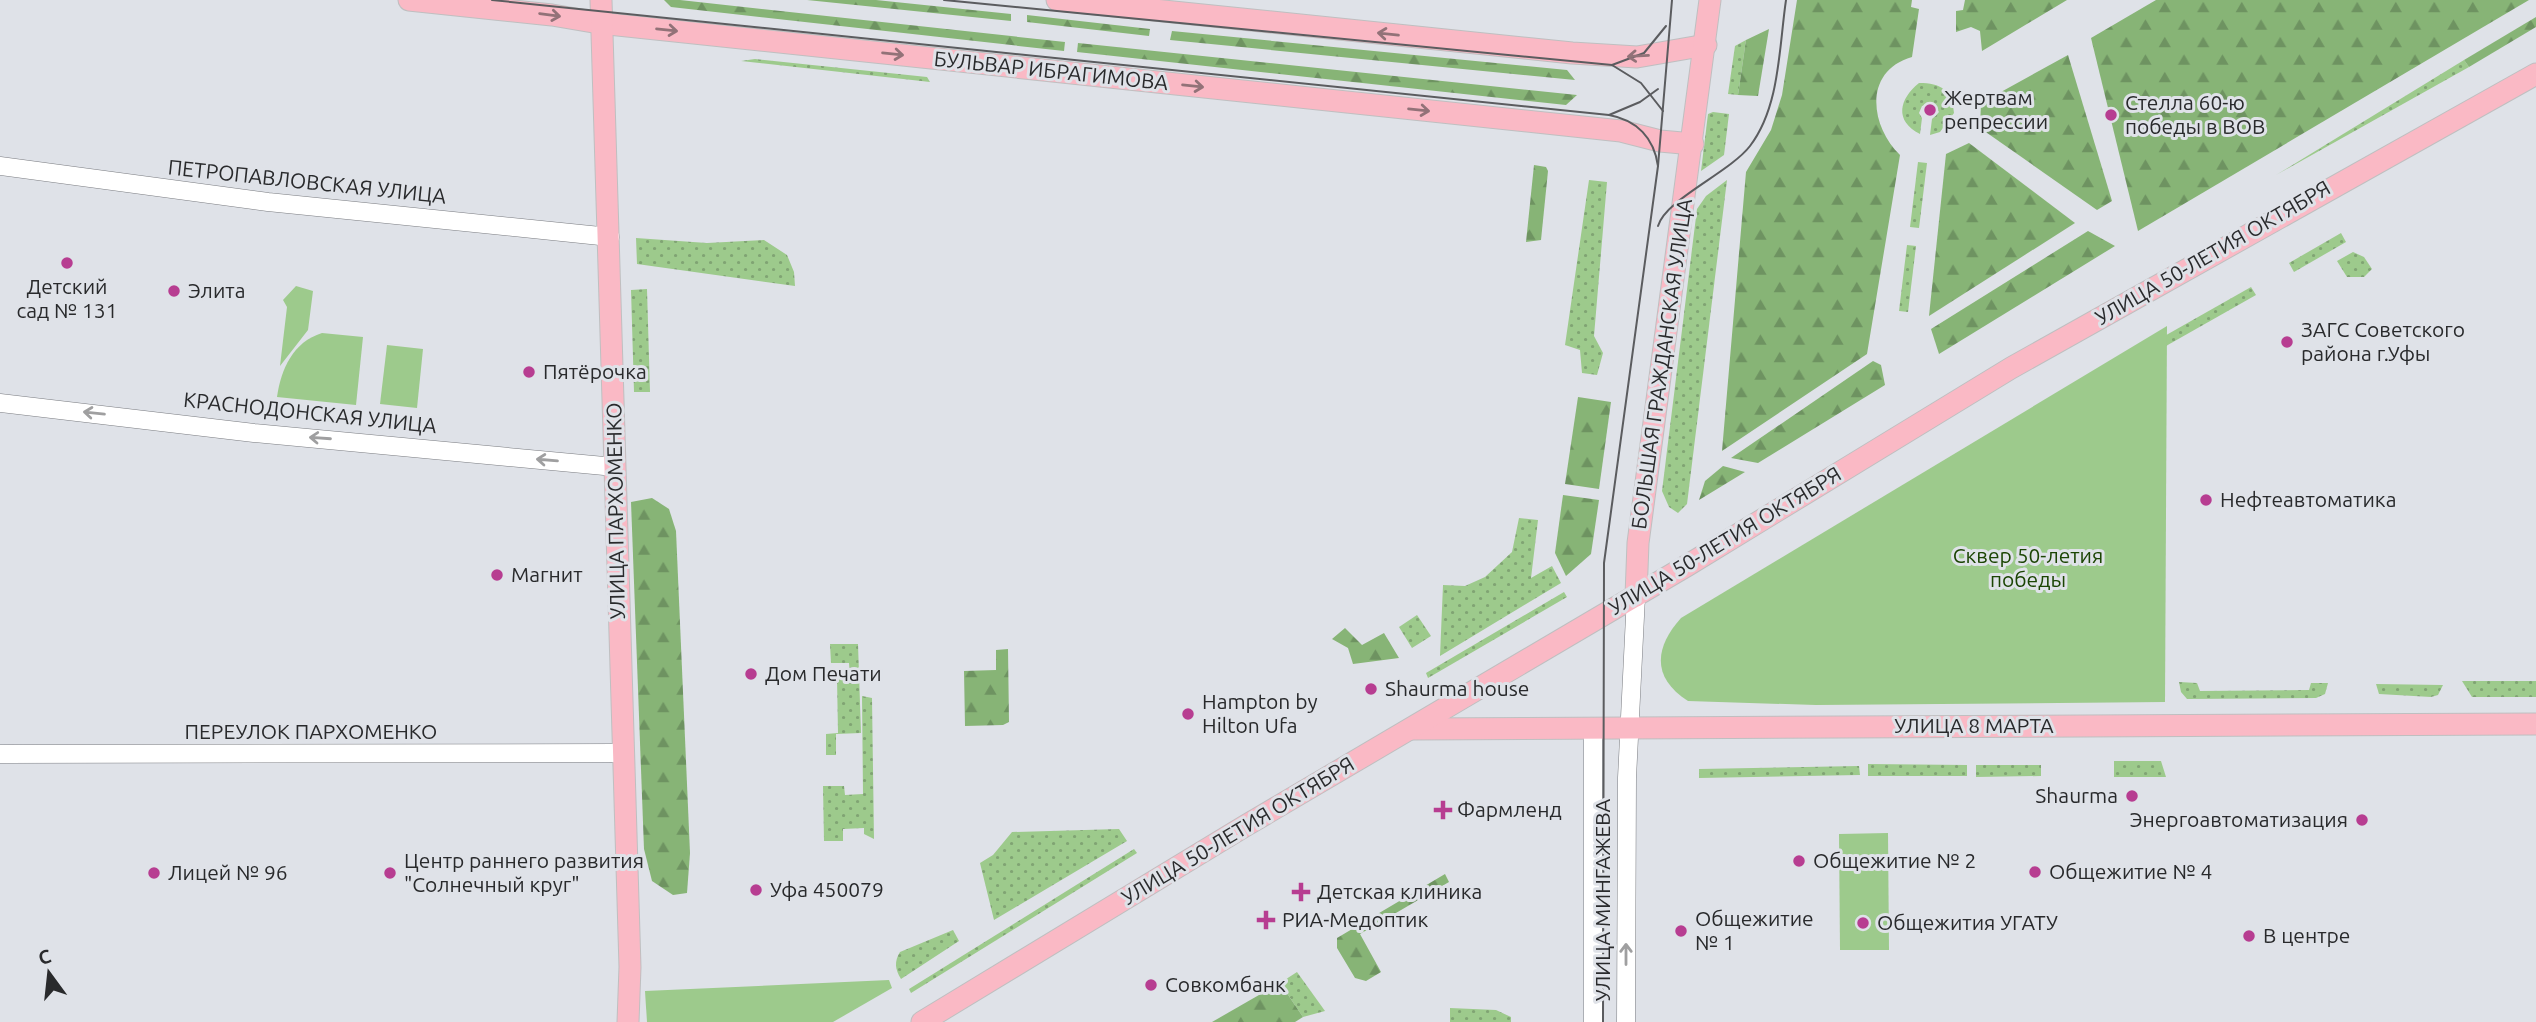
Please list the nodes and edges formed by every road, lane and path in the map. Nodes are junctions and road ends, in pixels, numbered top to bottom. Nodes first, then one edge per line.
1 (409, 0) edge
2 (601, 0) edge
3 (1057, 0) edge
4 (1710, 0) edge
5 (599, 23) junction
6 (1706, 45) junction
7 (2536, 74) edge
8 (1693, 144) junction
9 (0, 166) edge
10 (610, 237) junction
11 (0, 403) edge
12 (615, 467) junction
13 (1636, 596) junction
14 (2536, 724) edge
15 (1412, 729) junction
16 (1629, 729) junction
17 (1593, 730) junction
18 (621, 752) junction
19 (0, 754) edge
20 (628, 1022) edge
21 (922, 1022) edge
22 (1593, 1022) edge
23 (1626, 1022) edge

1 -> 5 main road, БУЛЬВАР ИБРАГИМОВА
2 - 5 main road, УЛИЦА ПАРХОМЕНКО
6 -> 3 main road
4 - 6 main road, БОЛЬШАЯ ГРАЖДАНСКАЯ УЛИЦА
5 -> 8 main road, БУЛЬВАР ИБРАГИМОВА
5 - 10 main road, УЛИЦА ПАРХОМЕНКО
6 - 8 main road, БОЛЬШАЯ ГРАЖДАНСКАЯ УЛИЦА
7 - 13 main road, УЛИЦА 50-ЛЕТИЯ ОКТЯБРЯ
8 - 13 main road, БОЛЬШАЯ ГРАЖДАНСКАЯ УЛИЦА
9 - 10 street, ПЕТРОПАВЛОВСКАЯ УЛИЦА
10 - 12 main road, УЛИЦА ПАРХОМЕНКО
12 -> 11 street, КРАСНОДОНСКАЯ УЛИЦА
12 - 18 main road, УЛИЦА ПАРХОМЕНКО
13 - 15 main road, УЛИЦА 50-ЛЕТИЯ ОКТЯБРЯ
13 - 16 street, БОЛЬШАЯ ГРАЖДАНСКАЯ УЛИЦА
14 - 16 main road, УЛИЦА 8 МАРТА
15 - 17 main road, УЛИЦА 8 МАРТА
15 - 21 main road, УЛИЦА 50-ЛЕТИЯ ОКТЯБРЯ
16 - 17 main road, УЛИЦА 8 МАРТА
23 -> 16 street, УЛИЦА МИНГАЖЕВА
17 - 22 street
18 - 19 street, ПЕРЕУЛОК ПАРХОМЕНКО
18 - 20 main road, УЛИЦА ПАРХОМЕНКО

